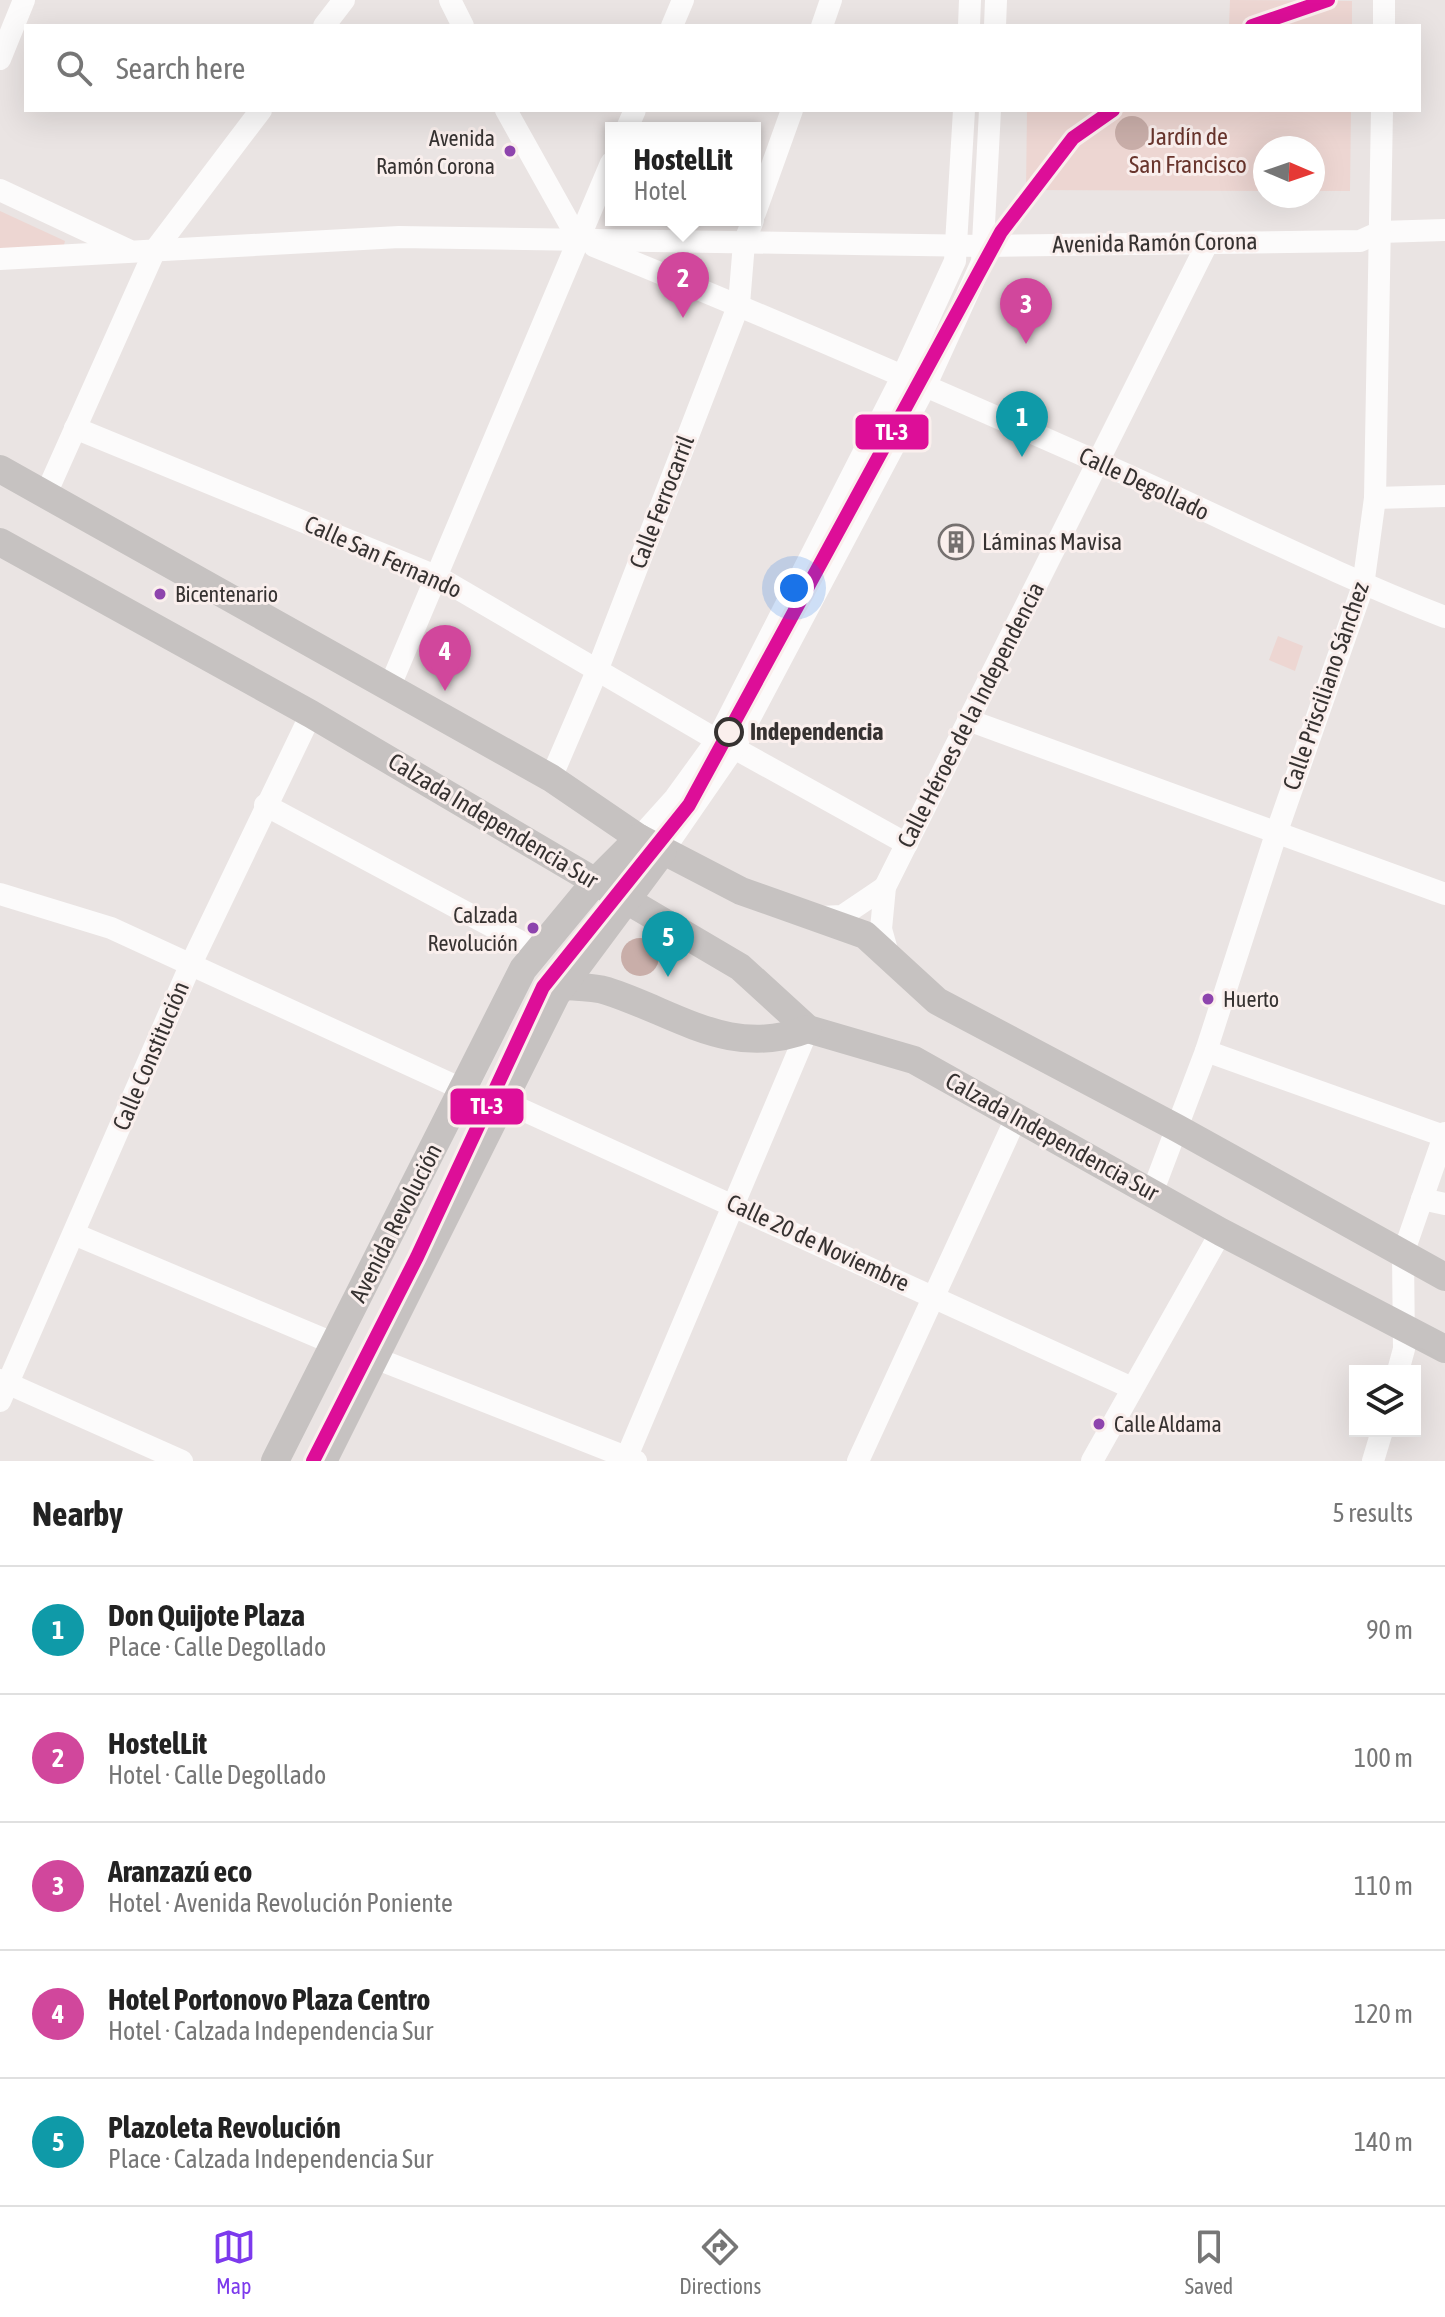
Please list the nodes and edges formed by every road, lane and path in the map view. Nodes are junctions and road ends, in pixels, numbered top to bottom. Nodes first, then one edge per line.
1 (24, 0) edge
2 (344, 0) edge
3 (450, 0) edge
4 (683, 0) edge
5 (831, 0) edge
6 (970, 0) edge
7 (996, 0) edge
8 (1384, 0) edge
9 (326, 24) edge
10 (462, 24) edge
11 (673, 24) edge
12 (823, 24) edge
13 (969, 24) edge
14 (995, 24) edge
15 (1384, 24) edge
16 (0, 59) edge
17 (259, 112) edge
18 (507, 112) edge
19 (791, 112) edge
20 (964, 112) edge
21 (990, 112) edge
22 (1382, 112) edge
23 (605, 177) edge
24 (0, 190) edge
25 (761, 196) edge
26 (751, 226) edge
27 (1445, 230) edge
28 (1380, 232) junction
29 (578, 239) junction
30 (1208, 242) junction
31 (744, 243) junction
32 (956, 245) junction
33 (983, 246) junction
34 (144, 251) junction
35 (0, 259) edge
36 (739, 304) junction
37 (902, 377) junction
38 (925, 387) junction
39 (75, 428) junction
40 (1098, 462) junction
41 (0, 469) edge
42 (46, 494) junction
43 (1445, 496) edge
44 (1375, 498) junction
45 (0, 542) edge
46 (438, 577) junction
47 (1363, 586) junction
48 (1445, 617) edge
49 (597, 671) junction
50 (390, 686) junction
51 (311, 714) junction
52 (968, 720) junction
53 (726, 744) junction
54 (551, 778) junction
55 (265, 805) junction
56 (1277, 831) junction
57 (651, 844) junction
58 (907, 844) junction
59 (595, 882) junction
60 (885, 887) junction
61 (0, 894) edge
62 (1445, 894) edge
63 (628, 902) junction
64 (820, 917) junction
65 (536, 950) junction
66 (888, 954) junction
67 (190, 966) junction
68 (564, 986) junction
69 (808, 1029) junction
70 (1206, 1051) junction
71 (464, 1090) junction
72 (503, 1101) junction
73 (1016, 1118) junction
74 (1177, 1128) junction
75 (1444, 1135) edge
76 (1152, 1193) junction
77 (1422, 1199) junction
78 (734, 1204) junction
79 (1445, 1204) edge
80 (1221, 1232) junction
81 (74, 1234) junction
82 (1403, 1254) junction
83 (1445, 1277) edge
84 (934, 1296) junction
85 (1405, 1328) junction
86 (335, 1344) junction
87 (1445, 1349) edge
88 (375, 1358) junction
89 (1399, 1365) edge
90 (3, 1388) edge
91 (1132, 1388) junction
92 (1380, 1437) edge
93 (629, 1460) edge
94 (182, 1461) edge
95 (275, 1461) edge
96 (323, 1461) edge
97 (858, 1461) edge
98 (1092, 1461) edge
99 (1373, 1461) edge

1 - 16 street
2 - 9 street
3 - 10 street
4 - 11 street
5 - 12 street
6 - 13 street
7 - 14 street
8 - 15 street
17 - 34 street
18 - 29 street
19 - 25 street
20 - 32 street
21 - 33 street
22 - 28 street, Calle Prisciliano Sánchez
23 - 29 street
24 - 34 street
26 - 31 street, Calle Ferrocarril
27 - 28 street, Avenida Ramón Corona
28 - 30 street, Avenida Ramón Corona
28 - 44 street, Calle Prisciliano Sánchez
29 - 31 street, Avenida Ramón Corona
29 - 34 street, Avenida Ramón Corona
29 - 36 street, Calle Degollado
29 - 46 street
30 - 33 street, Avenida Ramón Corona
30 - 40 street, Calle Héroes de la Independencia
31 - 32 street, Avenida Ramón Corona
31 - 36 street, Calle Ferrocarril
32 - 33 street, Avenida Ramón Corona
32 - 37 street
33 - 38 street
34 - 35 street, Avenida Ramón Corona
34 - 39 street
36 - 37 street, Calle Degollado
36 - 49 street, Calle Ferrocarril
37 - 38 street, Calle Degollado
37 - 53 street
38 - 40 street, Calle Degollado
38 - 53 street
39 - 42 street
39 - 46 street, Calle San Fernando
40 - 47 street, Calle Degollado
40 - 52 street, Calle Héroes de la Independencia
41 - 42 main road
42 - 50 main road
43 - 44 street
44 - 47 street, Calle Prisciliano Sánchez
45 - 51 main road, Calzada Independencia Sur
46 - 49 street, Calle San Fernando
46 - 50 street
47 - 48 street, Calle Degollado
47 - 56 street, Calle Prisciliano Sánchez
49 - 53 street, Calle San Fernando
49 - 54 street, Calle Ferrocarril
50 - 54 main road
51 - 55 street, Calle Constitución
51 - 59 main road, Calzada Independencia Sur
52 - 56 street
52 - 58 street, Calle Héroes de la Independencia
53 - 57 street
53 - 58 street, Calle San Fernando
54 - 57 main road
55 - 65 street
55 - 67 street, Calle Constitución
56 - 62 street
56 - 70 street, Calle Prisciliano Sánchez
57 - 59 main road, Avenida Revolución
57 - 63 main road, Avenida Revolución
57 - 64 main road
58 - 60 street, Calle Héroes de la Independencia
59 - 63 main road, Calzada Independencia Sur
59 - 65 main road, Avenida Revolución
60 - 64 street, Calle Héroes de la Independencia
60 - 66 street, Calle Héroes de la Independencia
61 - 67 street
63 - 68 main road, Avenida Revolución
63 - 69 main road, Calzada Independencia Sur
64 - 66 main road
65 - 71 main road, Avenida Revolución
66 - 74 main road
67 - 71 street
67 - 81 street, Calle Constitución
68 - 69 main road
68 - 72 main road, Avenida Revolución
69 - 73 main road, Calzada Independencia Sur
69 - 78 street
70 - 74 street, Calle Prisciliano Sánchez
70 - 75 street
71 - 86 main road, Avenida Revolución
72 - 78 street, Calle 20 de Noviembre
72 - 88 main road, Avenida Revolución
73 - 76 main road, Calzada Independencia Sur
73 - 84 street
74 - 76 street, Calle Prisciliano Sánchez
74 - 82 main road
75 - 77 street
76 - 80 main road, Calzada Independencia Sur
77 - 79 street
77 - 82 street
78 - 84 street, Calle 20 de Noviembre
78 - 93 street
80 - 85 main road, Calzada Independencia Sur
80 - 91 street
81 - 86 street
81 - 90 street, Calle Constitución
82 - 83 main road
82 - 85 street
84 - 91 street, Calle 20 de Noviembre
84 - 97 street
85 - 87 main road, Calzada Independencia Sur
85 - 89 street
86 - 95 main road, Avenida Revolución
88 - 93 street
88 - 96 main road, Avenida Revolución
90 - 94 street
91 - 98 street
92 - 99 street

